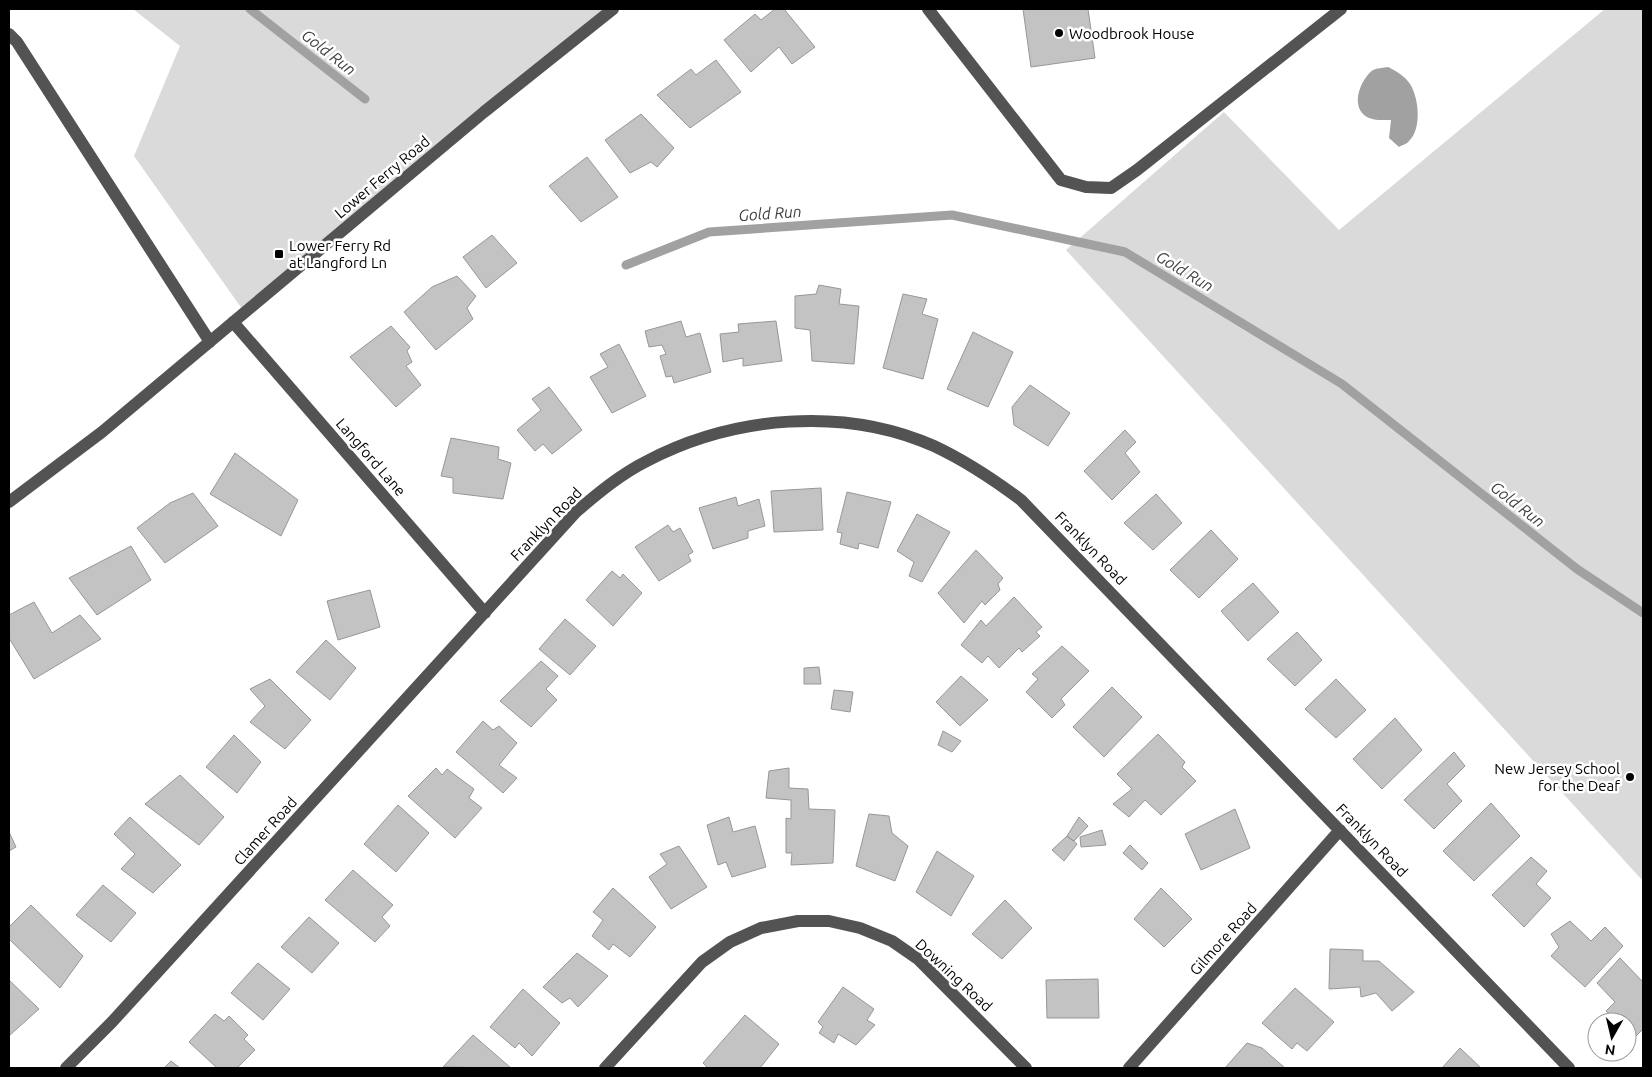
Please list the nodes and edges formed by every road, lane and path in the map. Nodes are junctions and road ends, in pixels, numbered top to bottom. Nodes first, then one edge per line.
1 (613, 9) edge
2 (928, 9) edge
3 (1341, 9) edge
4 (9, 34) edge
5 (233, 322) junction
6 (210, 342) junction
7 (9, 502) edge
8 (485, 613) junction
9 (1340, 830) junction
10 (66, 1068) edge
11 (605, 1068) edge
12 (1026, 1068) edge
13 (1129, 1068) edge
14 (1569, 1068) edge

1 - 5 street, Lower Ferry Road
2 - 3 street
4 - 6 street
5 - 6 street, Lower Ferry Road
5 - 8 street, Langford Lane
6 - 7 street, Lower Ferry Road
8 - 9 street, Franklyn Road
8 - 10 street, Clamer Road
9 - 13 street, Gilmore Road
9 - 14 street, Franklyn Road
11 - 12 street, Downing Road

